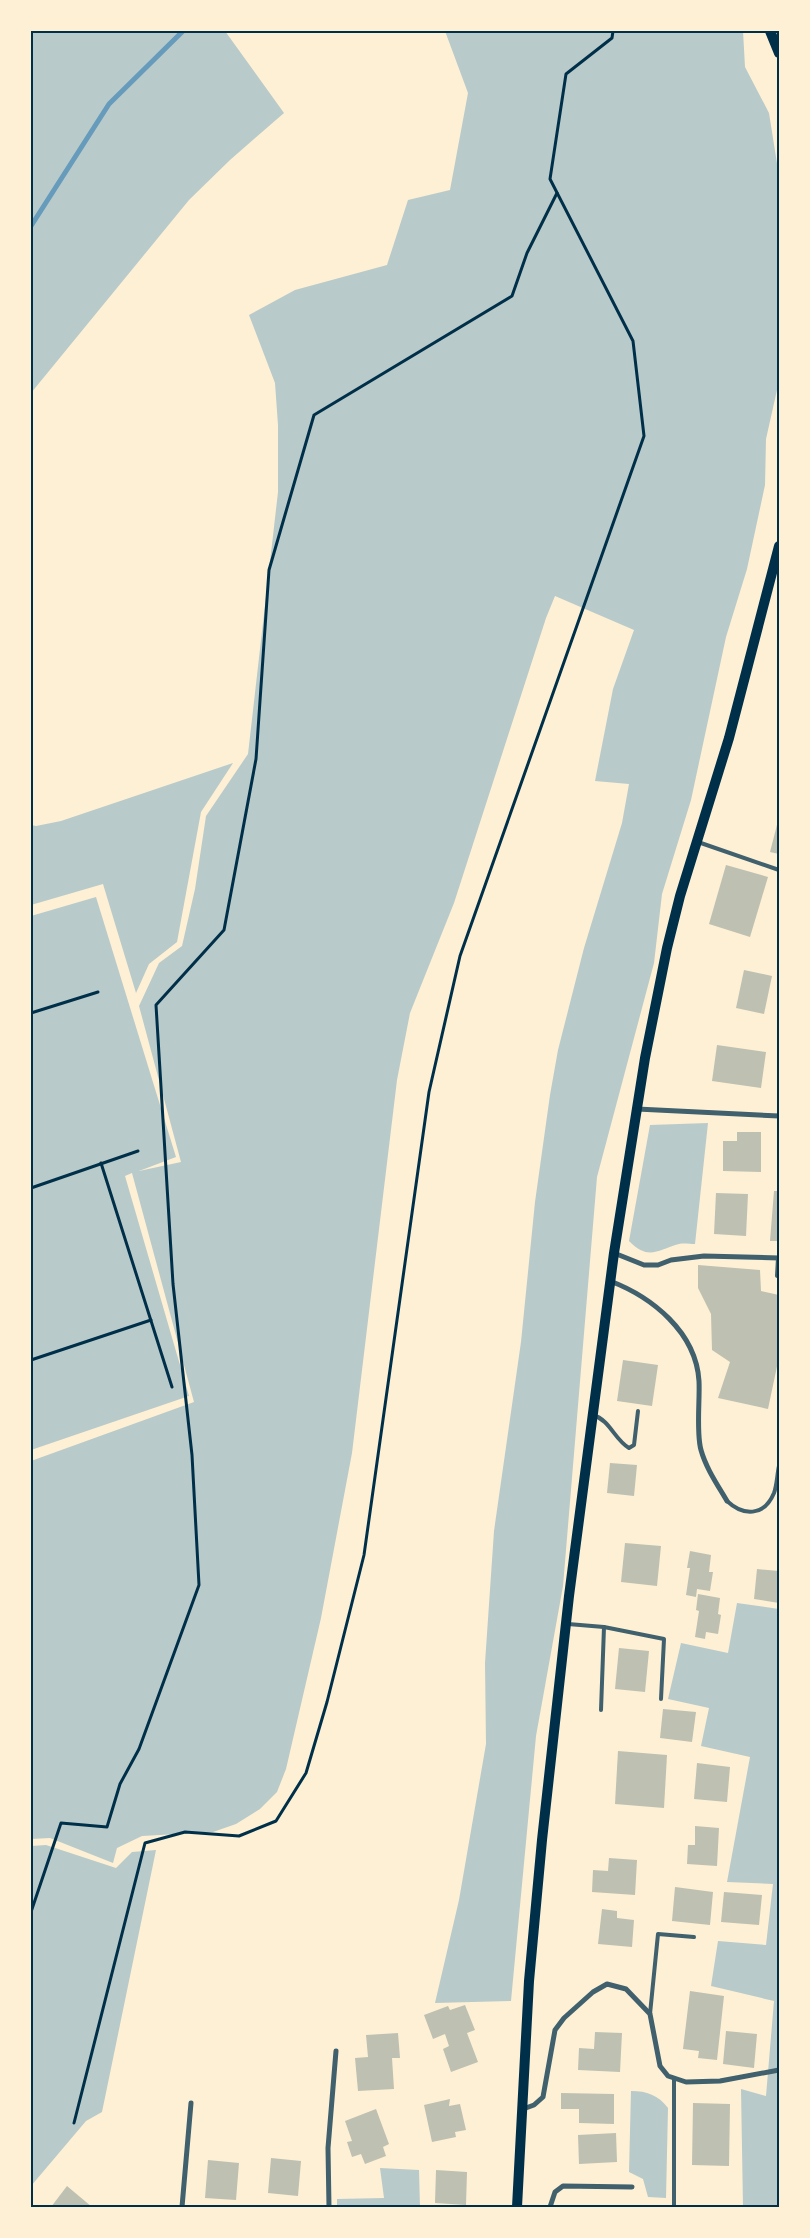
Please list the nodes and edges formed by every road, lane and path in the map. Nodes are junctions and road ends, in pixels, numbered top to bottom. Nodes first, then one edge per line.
1 (613, 31) edge
2 (770, 31) edge
3 (779, 53) edge
4 (557, 192) junction
5 (779, 546) edge
6 (696, 841) junction
7 (779, 870) edge
8 (98, 992) dead end
9 (31, 1014) edge
10 (637, 1109) junction
11 (779, 1116) edge
12 (138, 1150) dead end
13 (101, 1164) junction
14 (31, 1188) edge
15 (614, 1252) junction
16 (778, 1258) edge
17 (779, 1276) edge
18 (610, 1281) junction
19 (151, 1320) junction
20 (31, 1360) edge
21 (172, 1387) dead end
22 (638, 1411) dead end
23 (592, 1415) junction
24 (779, 1466) edge
25 (727, 1501) joint
26 (566, 1624) junction
27 (604, 1627) junction
28 (661, 1699) dead end
29 (601, 1710) dead end
30 (31, 1912) edge
31 (694, 1938) dead end
32 (650, 2014) junction
33 (336, 2051) dead end
34 (779, 2070) edge
35 (674, 2078) junction
36 (191, 2103) dead end
37 (522, 2109) junction
38 (74, 2123) dead end
39 (632, 2187) dead end
40 (182, 2207) edge
41 (329, 2207) edge
42 (517, 2207) edge
43 (550, 2207) edge
44 (674, 2207) edge

1 - 4 path
2 - 3 main road
4 - 30 path
4 - 38 path
5 - 6 main road
6 - 7 lane
6 - 10 main road
8 - 9 path
10 - 11 street
10 - 15 main road
12 - 13 path
13 - 14 path
13 - 19 path
15 - 16 street
15 - 18 main road
16 - 17 lane
18 - 23 main road
18 - 25 street
19 - 20 path
19 - 21 path
22 - 23 lane
23 - 26 main road
24 - 25 lane
26 - 27 lane
26 - 37 main road
27 - 28 lane
27 - 29 lane
31 - 32 lane
32 - 35 street
32 - 37 street
33 - 41 street
34 - 35 street
35 - 44 lane
36 - 40 street
37 - 42 main road
39 - 43 street

